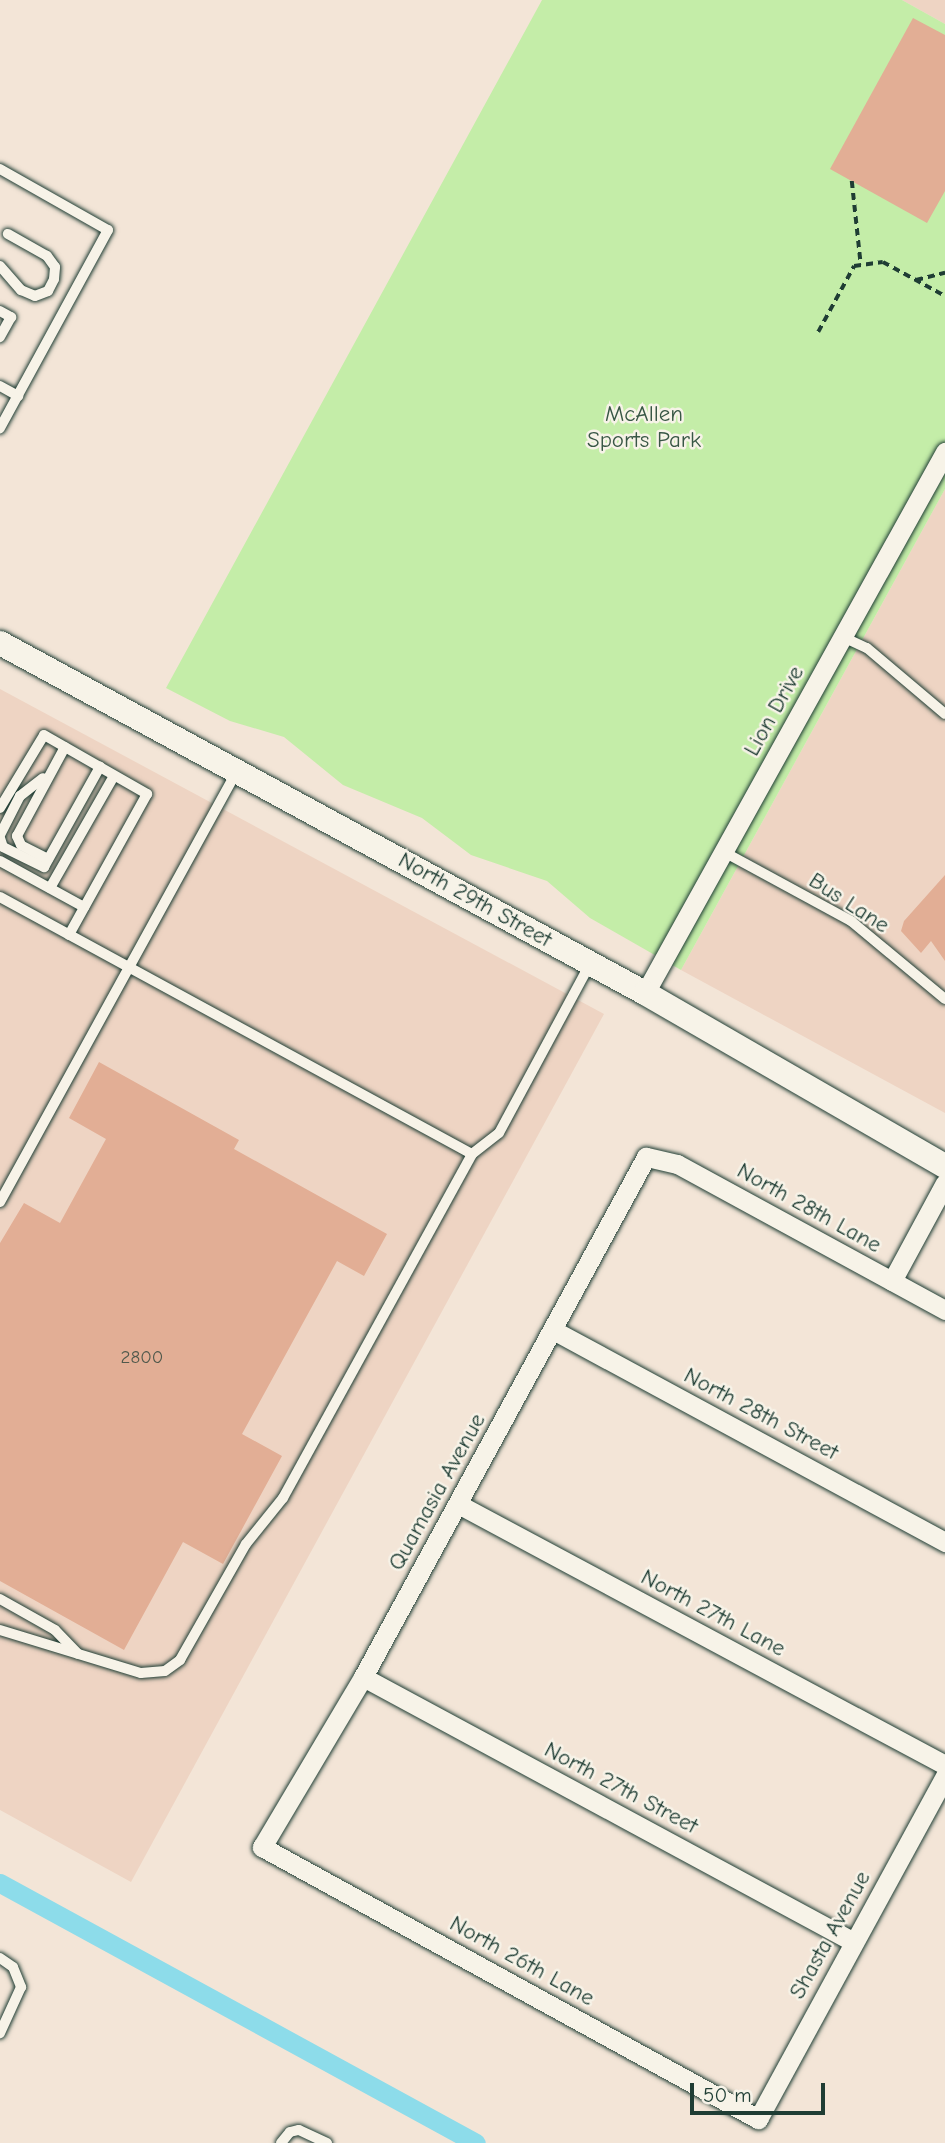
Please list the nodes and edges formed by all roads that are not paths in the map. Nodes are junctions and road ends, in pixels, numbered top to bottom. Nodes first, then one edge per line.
1 (0, 169) edge
2 (8, 234) dead end
3 (0, 267) edge
4 (0, 311) edge
5 (0, 337) edge
6 (0, 386) edge
7 (18, 396) junction
8 (0, 428) edge
9 (945, 452) edge
10 (843, 637) junction
11 (0, 642) edge
12 (945, 714) edge
13 (65, 747) junction
14 (100, 767) junction
15 (237, 771) junction
16 (49, 774) junction
17 (114, 776) junction
18 (0, 808) edge
19 (0, 836) edge
20 (724, 852) junction
21 (48, 859) junction
22 (0, 861) edge
23 (50, 888) junction
24 (0, 897) edge
25 (84, 907) junction
26 (69, 935) junction
27 (590, 963) junction
28 (129, 968) junction
29 (645, 993) junction
30 (945, 999) edge
31 (472, 1154) junction
32 (646, 1157) joint
33 (945, 1166) edge
34 (945, 1183) edge
35 (0, 1202) edge
36 (892, 1281) junction
37 (945, 1310) edge
38 (553, 1330) junction
39 (458, 1504) junction
40 (945, 1542) edge
41 (0, 1599) edge
42 (0, 1630) edge
43 (79, 1654) junction
44 (363, 1677) junction
45 (945, 1765) edge
46 (945, 1776) edge
47 (262, 1847) joint
48 (854, 1942) junction
49 (0, 1958) edge
50 (0, 2032) edge
51 (758, 2119) joint
52 (281, 2143) edge
53 (327, 2143) edge

1 - 7 lane
2 - 3 lane
4 - 5 lane
6 - 7 lane
7 - 8 lane
9 - 10 street, Lion Drive
10 - 12 lane
10 - 20 street, Lion Drive
11 - 15 street, North 29th Street
13 - 14 lane
13 - 16 lane
13 - 18 lane
14 - 17 lane
14 - 21 lane
15 - 27 street, North 29th Street
15 - 28 lane
16 - 19 lane
16 - 21 lane
17 - 23 lane
17 - 25 lane
19 - 21 lane
20 - 29 street, Lion Drive
20 - 30 lane, Bus Lane
22 - 23 lane
23 - 25 lane
24 - 26 lane
25 - 26 lane
26 - 28 lane
27 - 29 street, North 29th Street
27 - 31 lane
28 - 31 lane
28 - 35 lane
29 - 33 street, North 29th Street
31 - 43 lane
32 - 36 street, North 28th Lane
32 - 38 street, Quamasia Avenue
34 - 36 street
36 - 37 street, North 28th Lane
38 - 39 street, Quamasia Avenue
38 - 40 street, North 28th Street
39 - 44 street, Quamasia Avenue
39 - 45 street, North 27th Lane
41 - 43 lane
42 - 43 lane
44 - 47 street, Quamasia Avenue
44 - 48 street, North 27th Street
46 - 48 street, Shasta Avenue
47 - 51 street, North 26th Lane
48 - 51 street, Shasta Avenue
49 - 50 lane
52 - 53 lane

